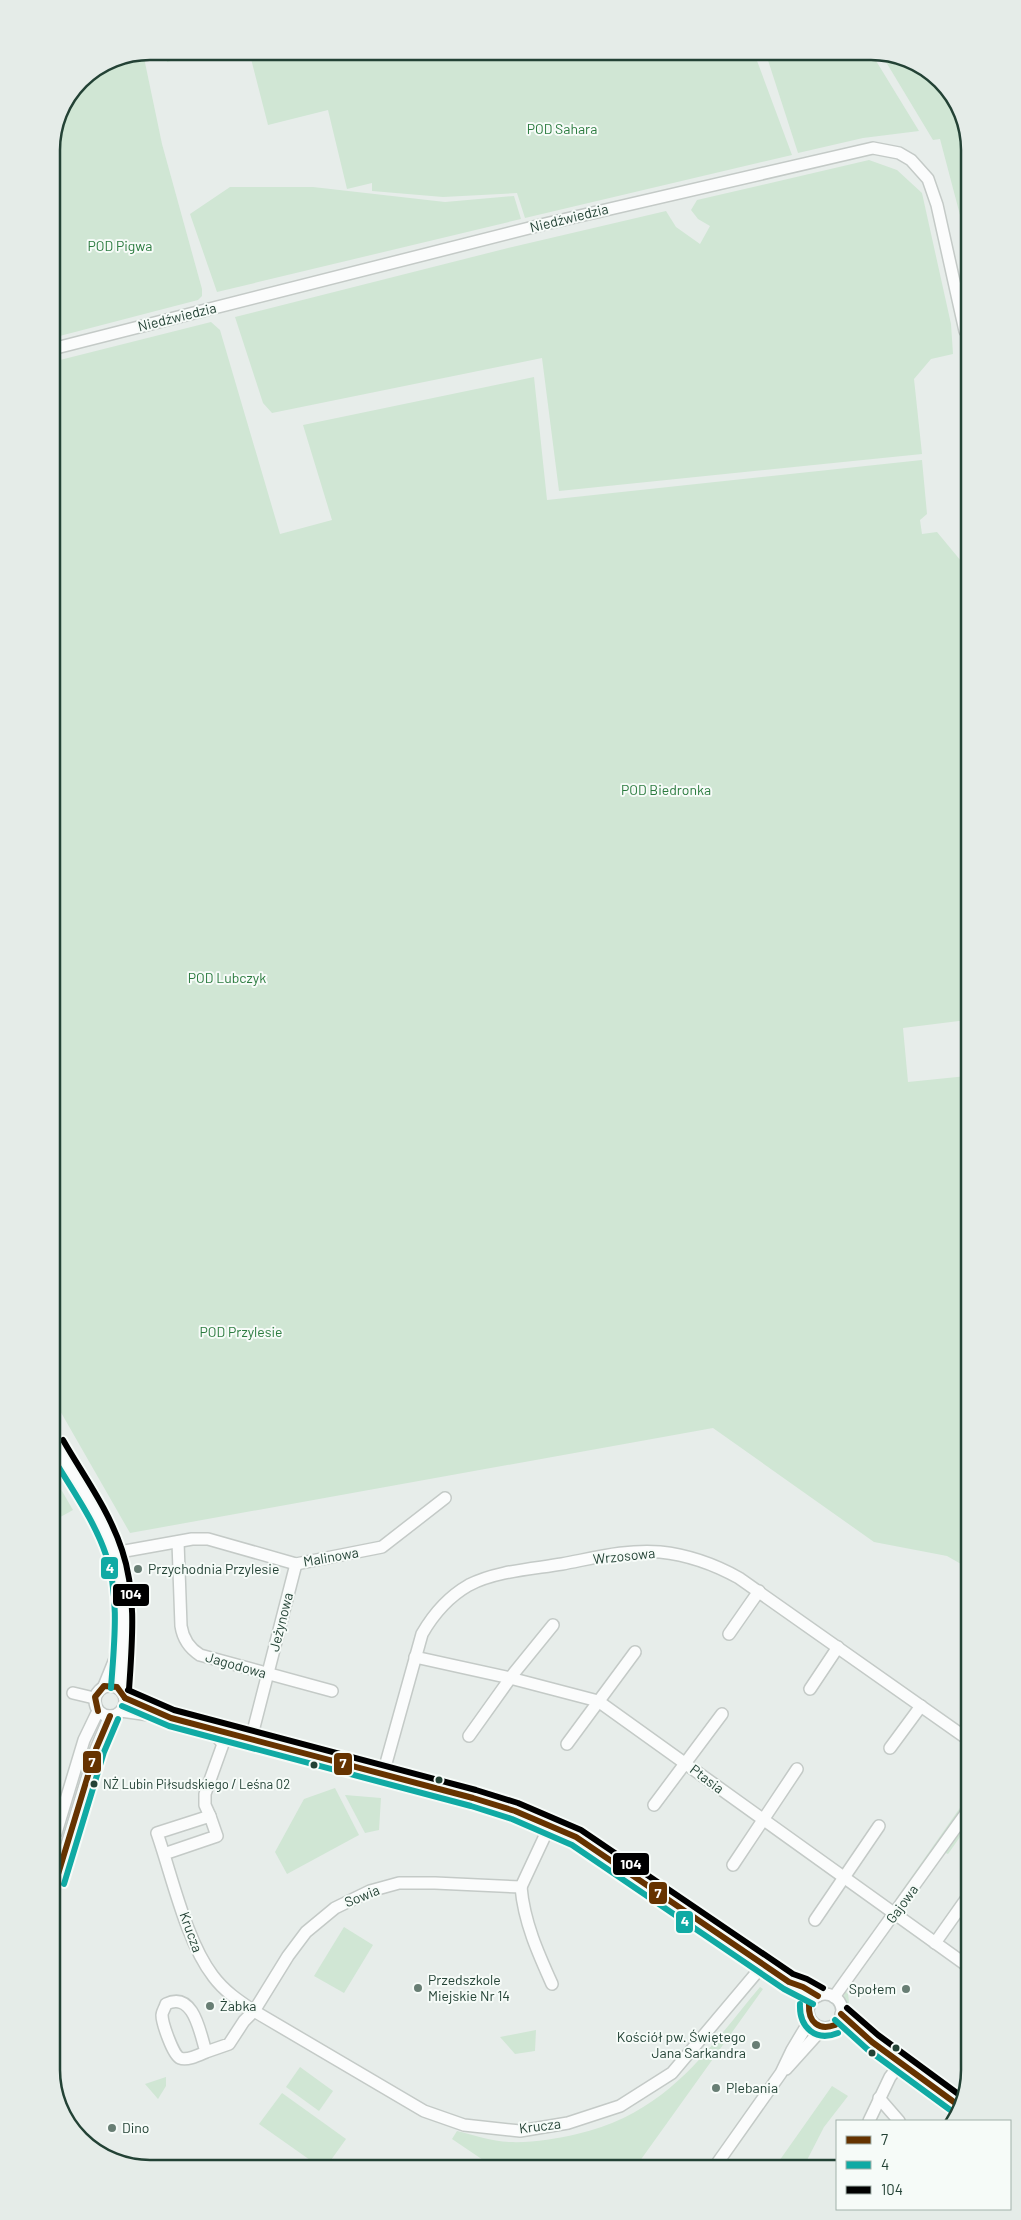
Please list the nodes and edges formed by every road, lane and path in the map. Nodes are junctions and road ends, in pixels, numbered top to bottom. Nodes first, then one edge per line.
1 (961, 312) edge
2 (60, 347) edge
3 (60, 1453) edge
4 (445, 1498) dead end
5 (178, 1542) junction
6 (114, 1553) junction
7 (296, 1564) junction
8 (759, 1591) junction
9 (122, 1618) junction
10 (553, 1625) dead end
11 (729, 1634) dead end
12 (838, 1647) junction
13 (636, 1652) dead end
14 (414, 1657) junction
15 (268, 1674) junction
16 (510, 1678) junction
17 (104, 1686) junction
18 (810, 1689) dead end
19 (332, 1690) dead end
20 (73, 1693) dead end
21 (122, 1693) junction
22 (94, 1698) junction
23 (598, 1701) junction
24 (921, 1706) junction
25 (98, 1711) junction
26 (121, 1711) junction
27 (722, 1714) dead end
28 (110, 1716) junction
29 (171, 1718) junction
30 (210, 1728) junction
31 (961, 1734) edge
32 (469, 1736) dead end
33 (251, 1739) junction
34 (568, 1744) dead end
35 (890, 1748) dead end
36 (685, 1763) junction
37 (797, 1769) dead end
38 (383, 1774) junction
39 (654, 1805) dead end
40 (210, 1816) junction
41 (60, 1820) edge
42 (961, 1820) edge
43 (763, 1821) junction
44 (550, 1824) junction
45 (879, 1826) dead end
46 (164, 1854) junction
47 (734, 1865) dead end
48 (60, 1868) edge
49 (844, 1878) junction
50 (521, 1887) junction
51 (961, 1906) edge
52 (895, 1914) junction
53 (815, 1920) dead end
54 (935, 1943) junction
55 (961, 1961) edge
56 (763, 1965) junction
57 (789, 1982) junction
58 (552, 1984) dead end
59 (818, 1996) junction
60 (834, 1998) junction
61 (809, 2005) junction
62 (254, 2011) junction
63 (841, 2014) junction
64 (810, 2020) junction
65 (835, 2025) junction
66 (823, 2028) junction
67 (872, 2042) junction
68 (206, 2052) junction
69 (900, 2064) junction
70 (781, 2073) junction
71 (879, 2098) junction
72 (955, 2103) edge
73 (869, 2120) edge
74 (898, 2120) edge
75 (720, 2160) edge

1 - 2 street, Niedźwiedzia
3 - 6 street
4 - 7 street, Malinowa
5 - 6 street, Malinowa
5 - 7 street, Malinowa
5 - 15 street, Jagodowa
6 - 9 street
7 - 15 street, Jeżynowa
8 - 11 street
8 - 12 street, Wrzosowa
8 - 14 street, Wrzosowa
9 - 17 street
9 - 21 street
10 - 16 street
12 - 18 street
12 - 24 street, Wrzosowa
13 - 23 street
14 - 16 street, Ptasia
14 - 38 street, Wrzosowa
15 - 19 street, Jagodowa
15 - 33 street, Jeżynowa
16 - 23 street, Ptasia
16 - 32 street
17 - 21 street
17 - 22 street
20 - 22 street
21 - 26 street
21 - 29 street
22 - 25 street
23 - 34 street
23 - 36 street, Ptasia
24 - 31 street, Wrzosowa
24 - 35 street
25 - 28 street
25 - 41 street
26 - 28 street
26 - 29 street
27 - 36 street
28 - 48 street
29 - 30 street
30 - 33 street
30 - 40 street
33 - 38 street
36 - 39 street
36 - 43 street, Ptasia
37 - 43 street
38 - 44 street
40 - 46 street
40 - 46 street, Krucza
42 - 52 street, Gajowa
43 - 47 street
43 - 49 street, Ptasia
44 - 50 street
44 - 56 street
45 - 49 street
46 - 62 street, Krucza
49 - 52 street, Ptasia
49 - 53 street
50 - 58 street
50 - 62 street, Sowia
51 - 54 street
52 - 54 street, Ptasia
52 - 60 street, Gajowa
54 - 55 street, Ptasia
56 - 57 street
56 - 62 street, Krucza
57 - 59 street
57 - 61 street
59 - 60 street
59 - 61 street
60 - 63 street
61 - 64 street
62 - 68 street
63 - 65 street
63 - 67 street
64 - 66 street
64 - 70 street
65 - 66 street
65 - 67 street
66 - 70 street
67 - 69 street
68 - 68 street
69 - 71 street
69 - 72 street
70 - 75 street
71 - 73 street
71 - 74 street

